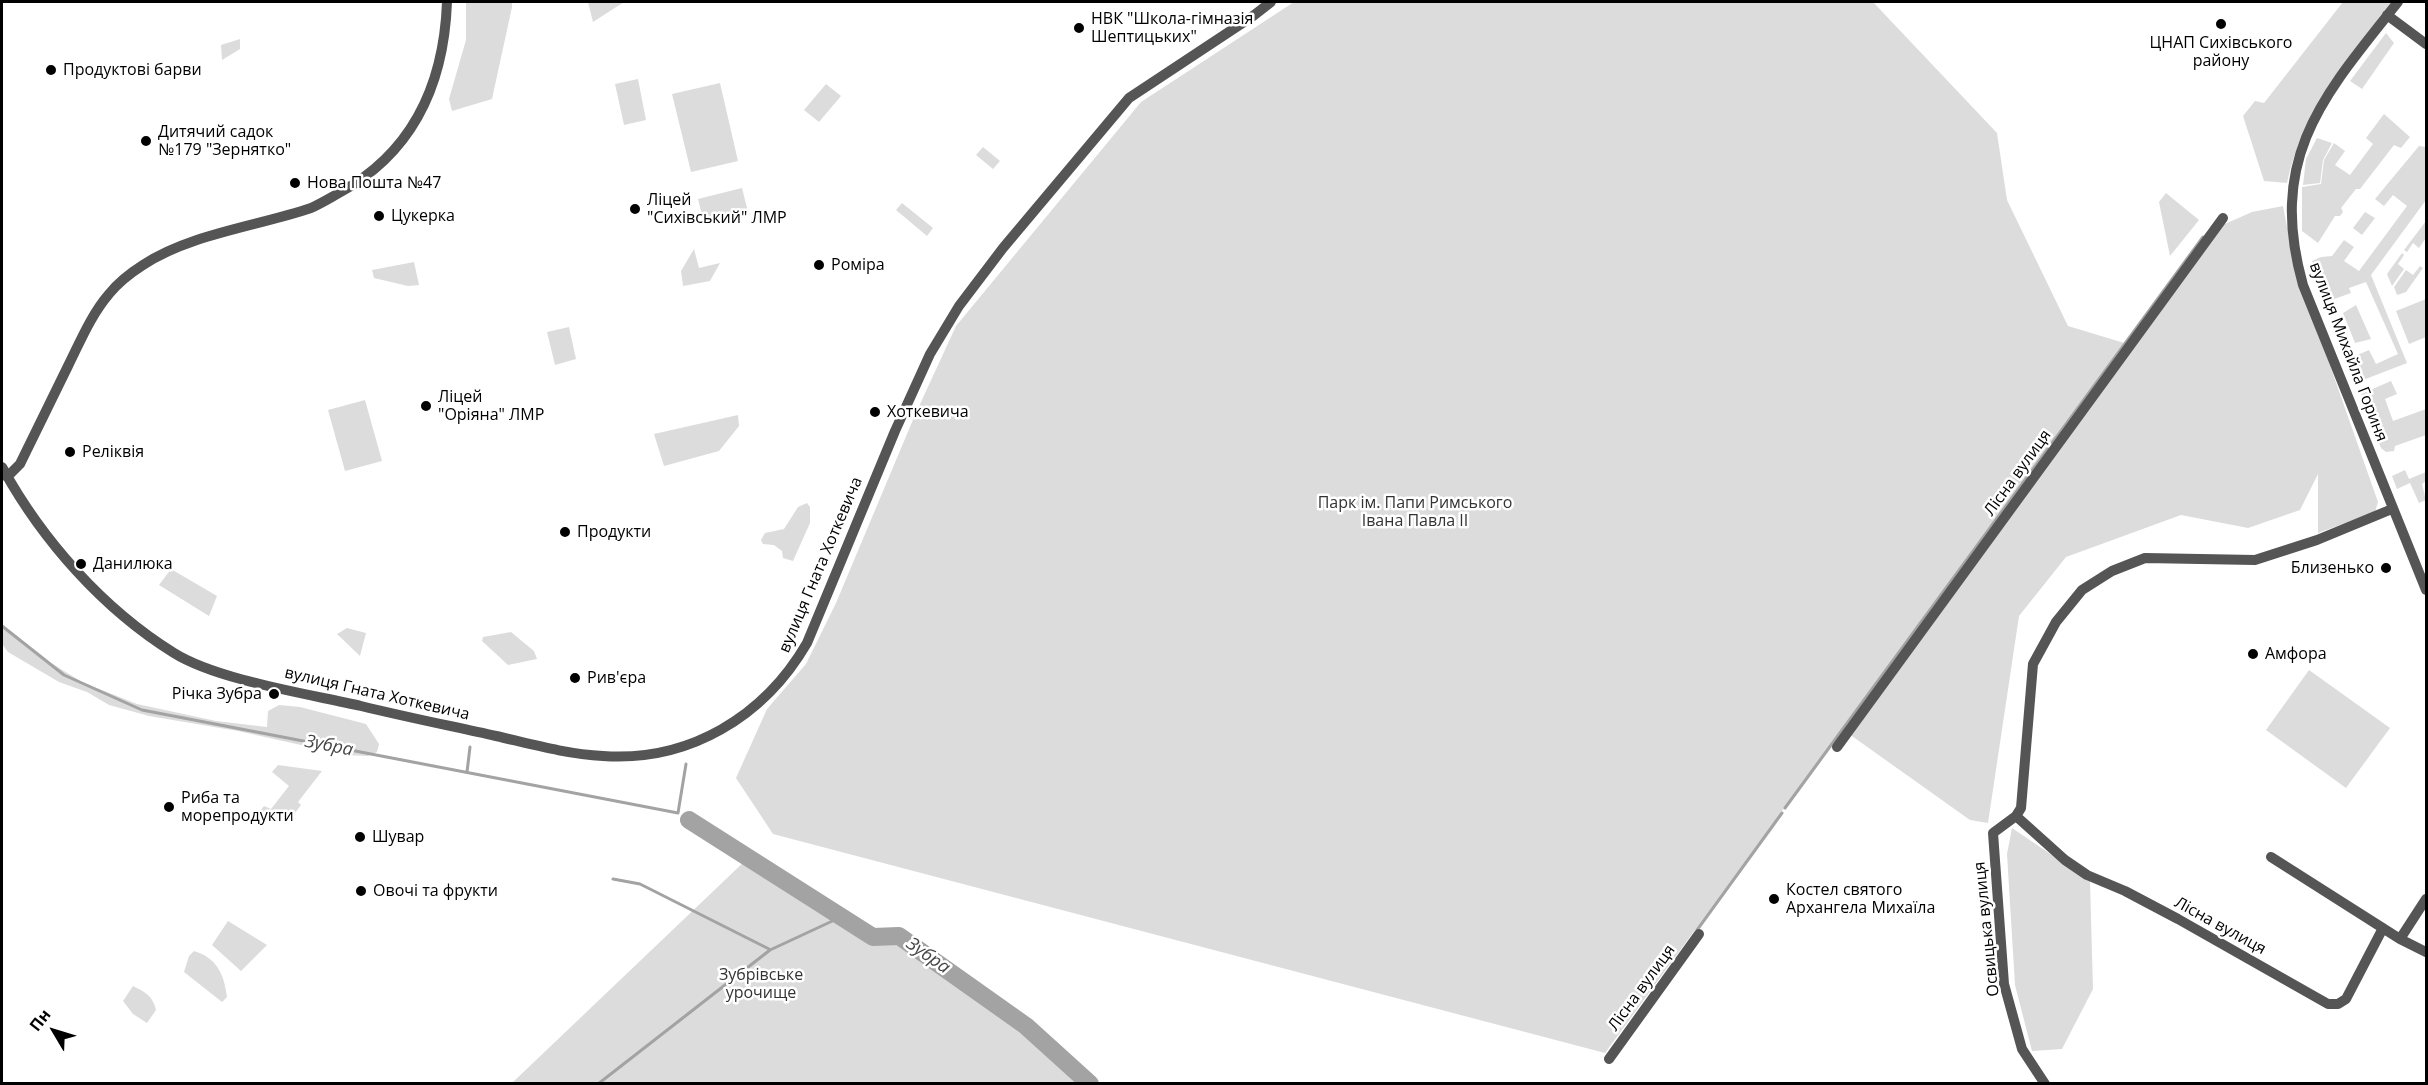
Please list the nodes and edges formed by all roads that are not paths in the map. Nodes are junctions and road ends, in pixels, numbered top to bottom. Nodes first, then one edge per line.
1 (447, 2) edge
2 (1271, 2) edge
3 (2398, 2) edge
4 (2387, 15) junction
5 (2427, 44) edge
6 (2223, 218) dead end
7 (4, 472) edge
8 (2392, 509) junction
9 (2427, 590) edge
10 (1838, 747) dead end
11 (2017, 817) junction
12 (2271, 857) dead end
13 (2427, 899) edge
14 (2383, 928) junction
15 (1699, 934) dead end
16 (2400, 939) junction
17 (2427, 952) edge
18 (1609, 1059) dead end
19 (2045, 1083) edge

1 - 7 street
2 - 7 street, вулиця Гната Хоткевича
3 - 4 street, вулиця Михайла Гориня
4 - 5 street
4 - 8 street, вулиця Михайла Гориня
6 - 10 street, Лісна вулиця
8 - 9 street, вулиця Михайла Гориня
8 - 11 street
11 - 14 street, Лісна вулиця
11 - 19 street, Освицька вулиця
12 - 14 street
13 - 16 street
14 - 16 street
15 - 18 street, Лісна вулиця
16 - 17 street

